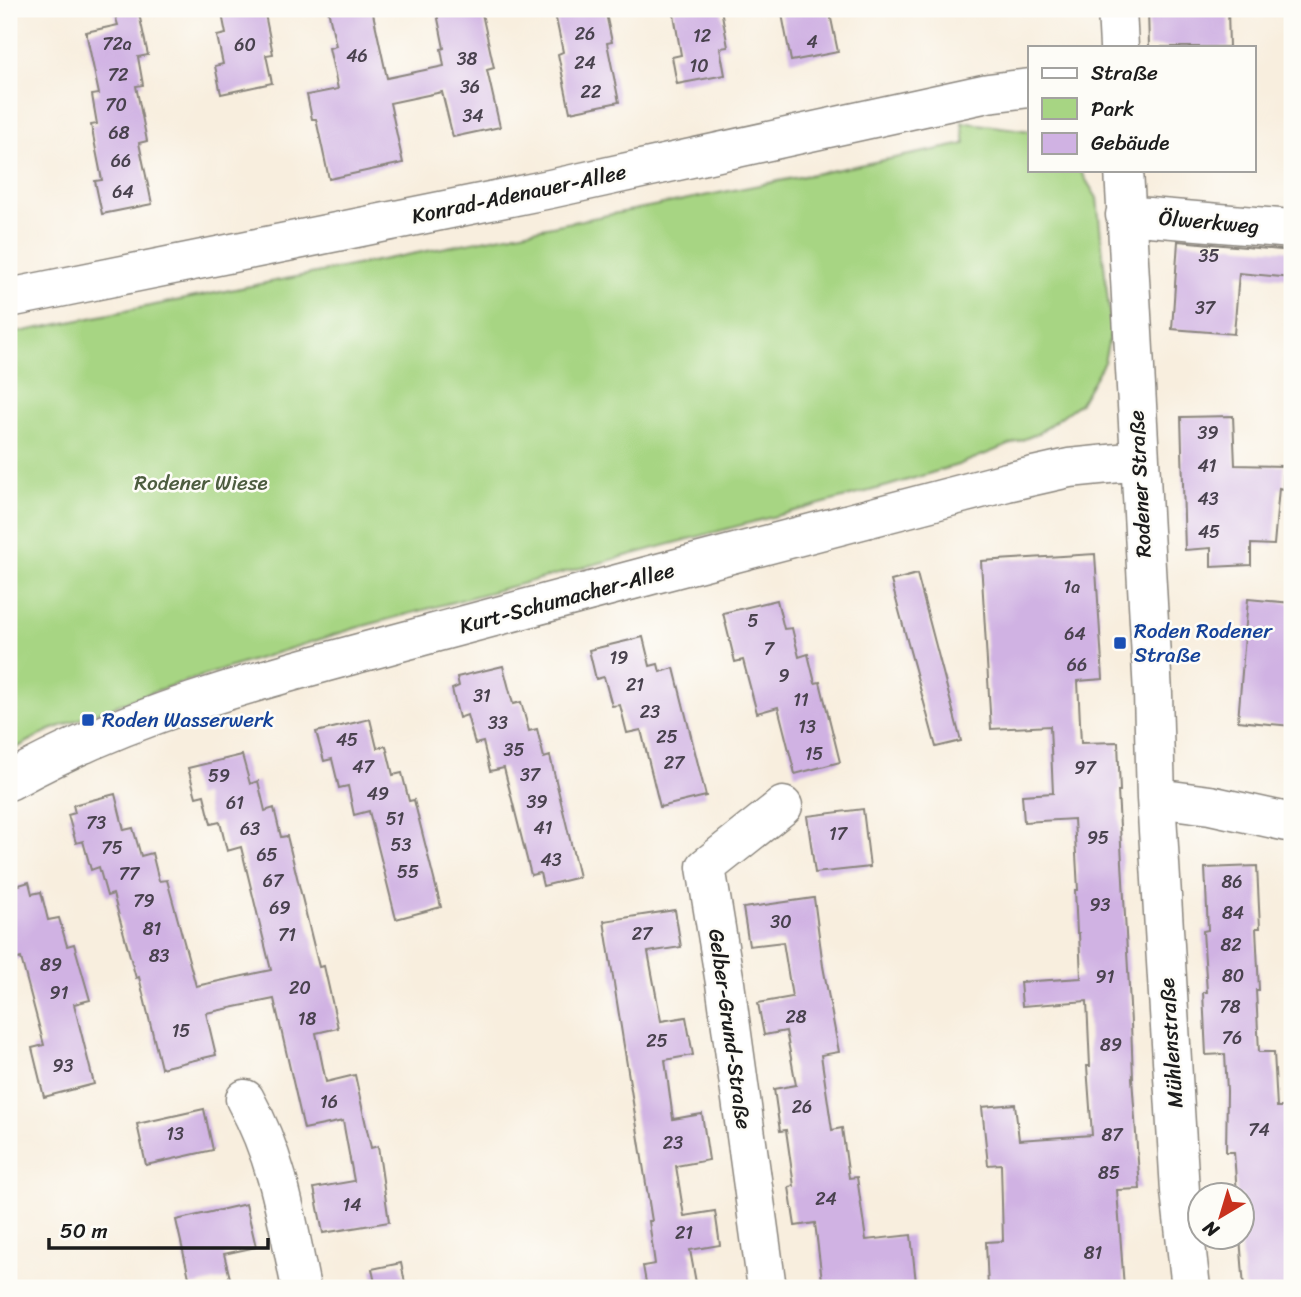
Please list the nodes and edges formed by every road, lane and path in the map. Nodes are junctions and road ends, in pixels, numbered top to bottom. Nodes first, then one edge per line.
1 (1117, 9) edge
2 (1119, 46) edge
3 (1028, 89) edge
4 (1124, 172) edge
5 (1125, 215) junction
6 (1292, 229) edge
7 (9, 298) edge
8 (1139, 461) junction
9 (9, 781) edge
10 (1156, 798) junction
11 (783, 806) dead end
12 (1292, 823) edge
13 (245, 1099) dead end
14 (301, 1288) edge
15 (767, 1288) edge
16 (1191, 1288) edge

1 - 2 street
3 - 7 street, Konrad-Adenauer-Allee
4 - 5 street, Rodener Straße
5 - 6 street, Ölwerkweg
5 - 8 street, Rodener Straße
8 - 9 street, Kurt-Schumacher-Allee
8 - 10 street, Rodener Straße
10 - 12 street
10 - 16 street, Mühlenstraße
11 - 15 street, Gelber-Grund-Straße
13 - 14 street

